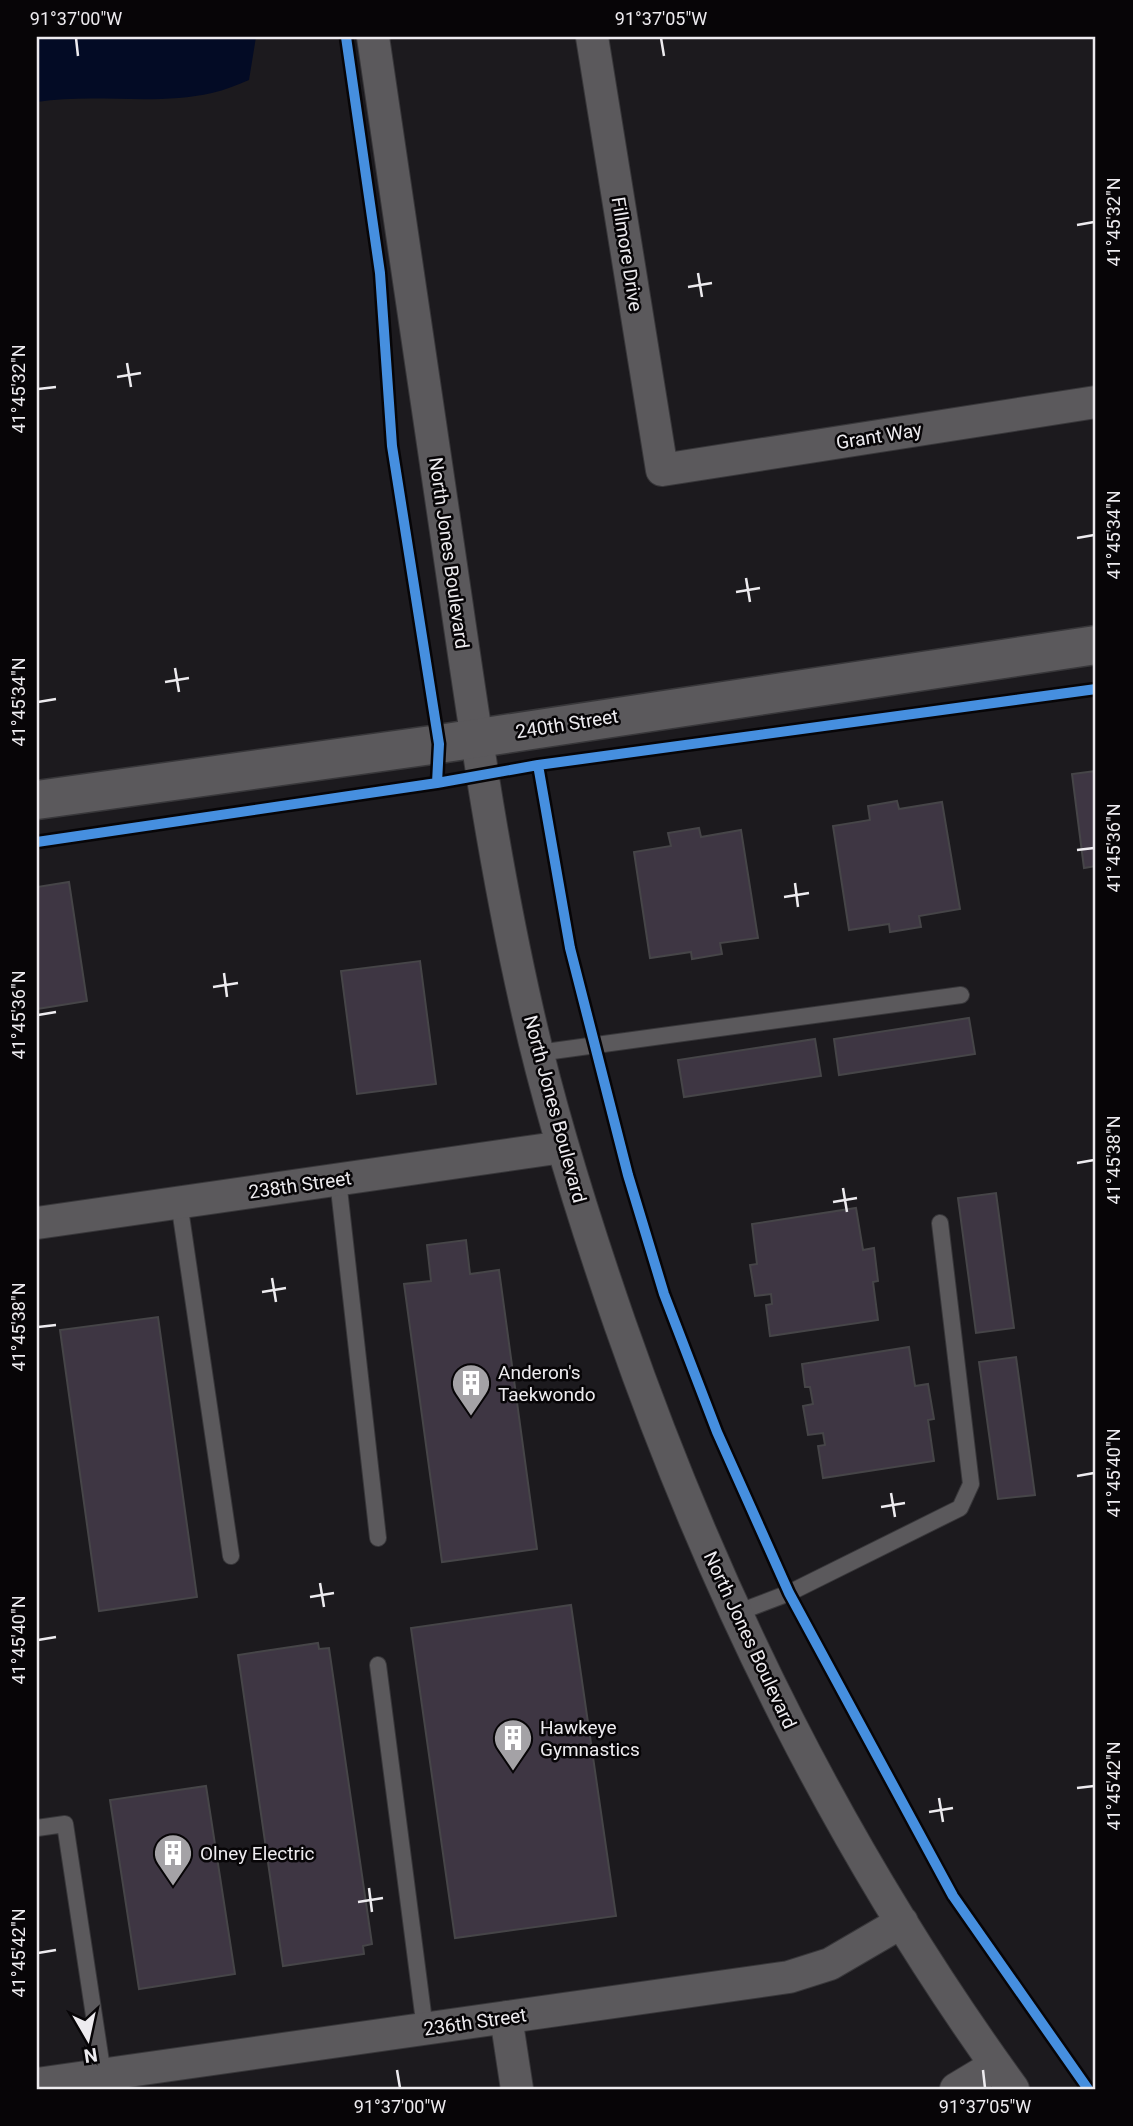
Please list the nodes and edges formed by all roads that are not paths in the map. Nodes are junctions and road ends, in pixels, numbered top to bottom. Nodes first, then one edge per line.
1 (373, 37) edge
2 (592, 37) edge
3 (1096, 402) edge
4 (662, 470) joint
5 (1096, 645) edge
6 (476, 738) junction
7 (37, 800) edge
8 (961, 995) dead end
9 (538, 1053) junction
10 (563, 1147) junction
11 (338, 1180) junction
12 (179, 1202) junction
13 (37, 1223) edge
14 (940, 1223) dead end
15 (378, 1538) dead end
16 (231, 1556) dead end
17 (734, 1614) junction
18 (378, 1664) dead end
19 (37, 1828) edge
20 (902, 1922) junction
21 (506, 2017) junction
22 (425, 2029) junction
23 (103, 2075) junction
24 (182, 2077) edge
25 (1005, 2077) edge
26 (37, 2084) edge
27 (517, 2089) edge
28 (956, 2089) edge

1 - 6 street, North Jones Boulevard
2 - 4 street, Fillmore Drive
3 - 4 street, Grant Way
5 - 6 street, 240th Street
6 - 7 street, 240th Street
6 - 9 street, North Jones Boulevard
8 - 9 lane
9 - 10 street, North Jones Boulevard
10 - 11 street, 238th Street
10 - 17 street, North Jones Boulevard
11 - 12 street, 238th Street
11 - 15 lane
12 - 13 street, 238th Street
12 - 16 lane
14 - 17 lane
17 - 20 street, North Jones Boulevard
18 - 22 lane
19 - 23 lane
20 - 21 street, 236th Street
20 - 25 street, North Jones Boulevard
21 - 22 street, 236th Street
21 - 27 street
22 - 24 street, 236th Street
23 - 24 street, 236th Street
23 - 26 street, 236th Street
25 - 28 street

